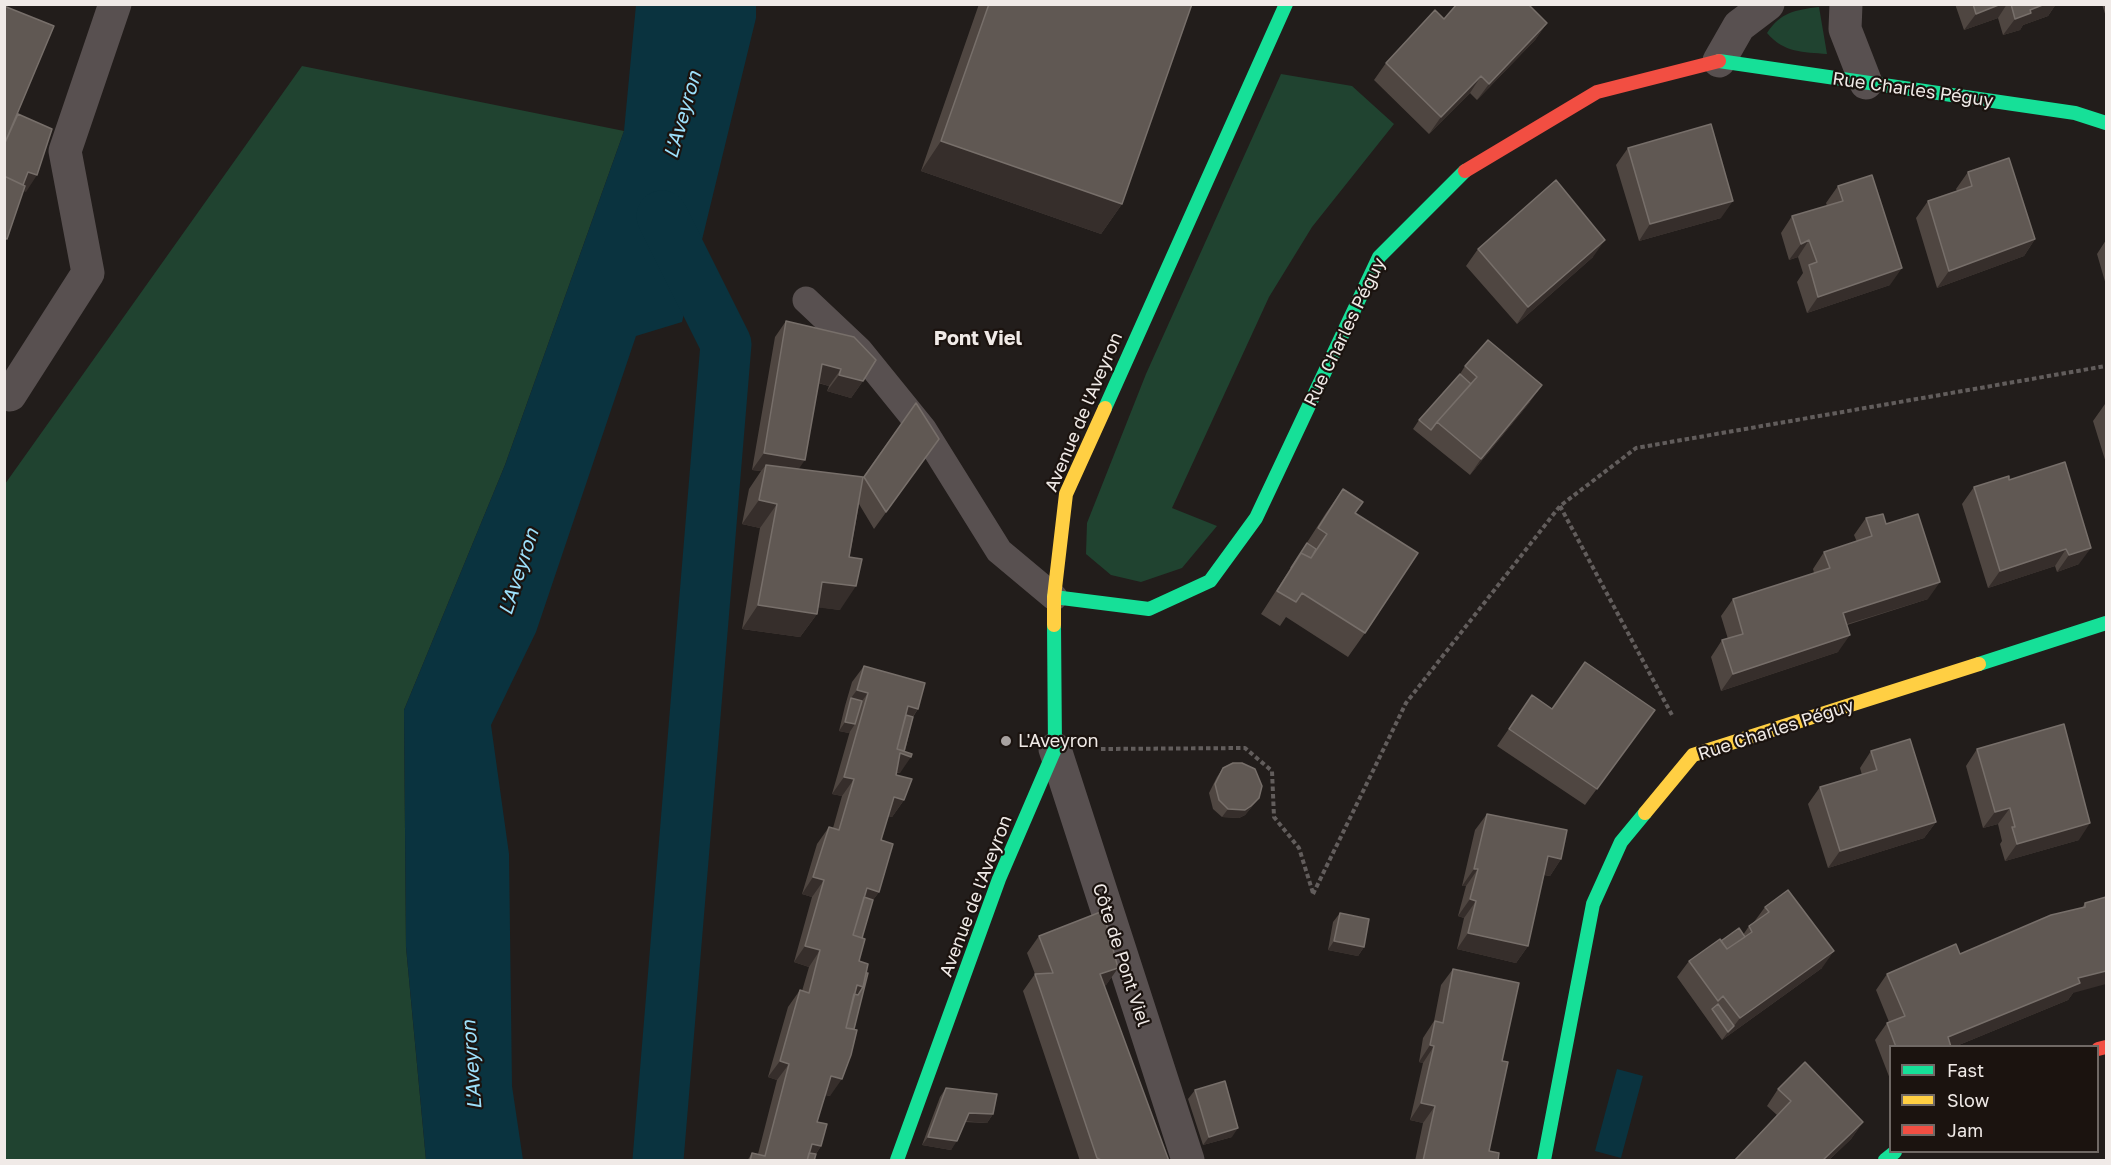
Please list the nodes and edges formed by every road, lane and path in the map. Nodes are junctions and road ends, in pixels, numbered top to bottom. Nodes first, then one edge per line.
1 (115, 4) edge
2 (1286, 4) edge
3 (1768, 4) edge
4 (1846, 4) edge
5 (1719, 61) junction
6 (1866, 83) junction
7 (2106, 123) edge
8 (806, 300) dead end
9 (2106, 366) edge
10 (10, 395) dead end
11 (1560, 506) junction
12 (1054, 597) junction
13 (2106, 623) edge
14 (1055, 749) junction
15 (1693, 755) junction
16 (897, 1161) edge
17 (1188, 1161) edge
18 (1544, 1161) edge

1 - 10 street
2 - 12 street, Avenue de l'Aveyron
3 - 5 street
4 - 6 street
5 - 6 street, Rue Charles Péguy
5 - 12 street, Rue Charles Péguy
6 - 7 street, Rue Charles Péguy
8 - 12 lane
9 - 11 path
11 - 14 path
11 - 15 path
12 - 14 street, Avenue de l'Aveyron
13 - 15 street, Rue Charles Péguy
14 - 16 street, Avenue de l'Aveyron
14 - 17 street, Côte de Pont Viel
15 - 18 street, Rue Charles Péguy

